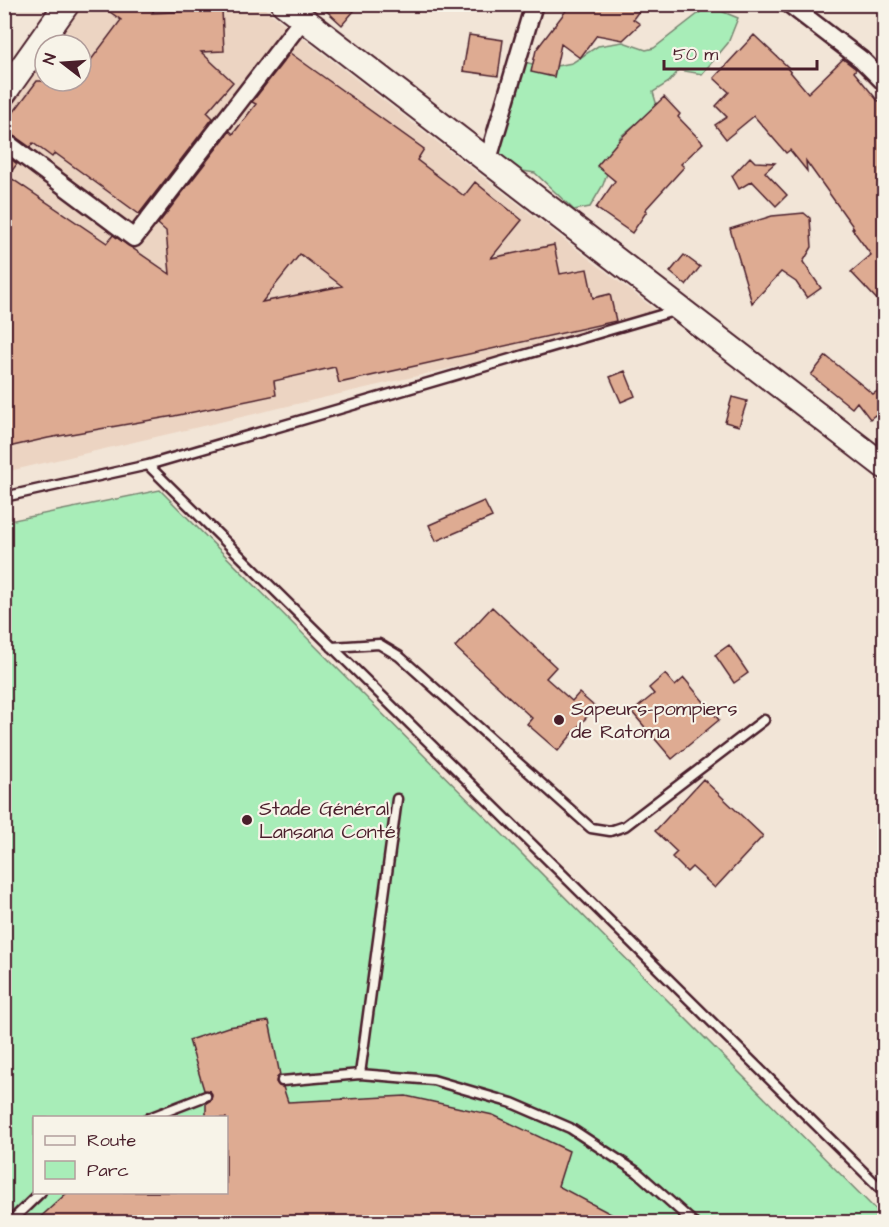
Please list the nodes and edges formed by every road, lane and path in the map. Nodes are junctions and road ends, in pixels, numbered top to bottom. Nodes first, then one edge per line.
1 (67, 4) edge
2 (534, 4) edge
3 (789, 4) edge
4 (293, 12) edge
5 (885, 82) edge
6 (4, 93) edge
7 (4, 141) edge
8 (487, 163) junction
9 (679, 309) junction
10 (148, 465) junction
11 (885, 466) edge
12 (4, 497) edge
13 (332, 647) junction
14 (764, 720) dead end
15 (397, 799) dead end
16 (360, 1074) junction
17 (282, 1082) dead end
18 (206, 1096) dead end
19 (154, 1116) edge
20 (885, 1192) edge
21 (39, 1194) edge
22 (10, 1222) edge
23 (693, 1222) edge

1 - 6 street
2 - 8 street
3 - 5 street
4 - 7 street
4 - 8 street
8 - 9 street
9 - 10 lane
9 - 11 street
10 - 12 lane
10 - 13 lane
13 - 14 lane
13 - 20 lane
15 - 16 lane
16 - 17 lane
16 - 23 lane
18 - 19 lane
21 - 22 lane

